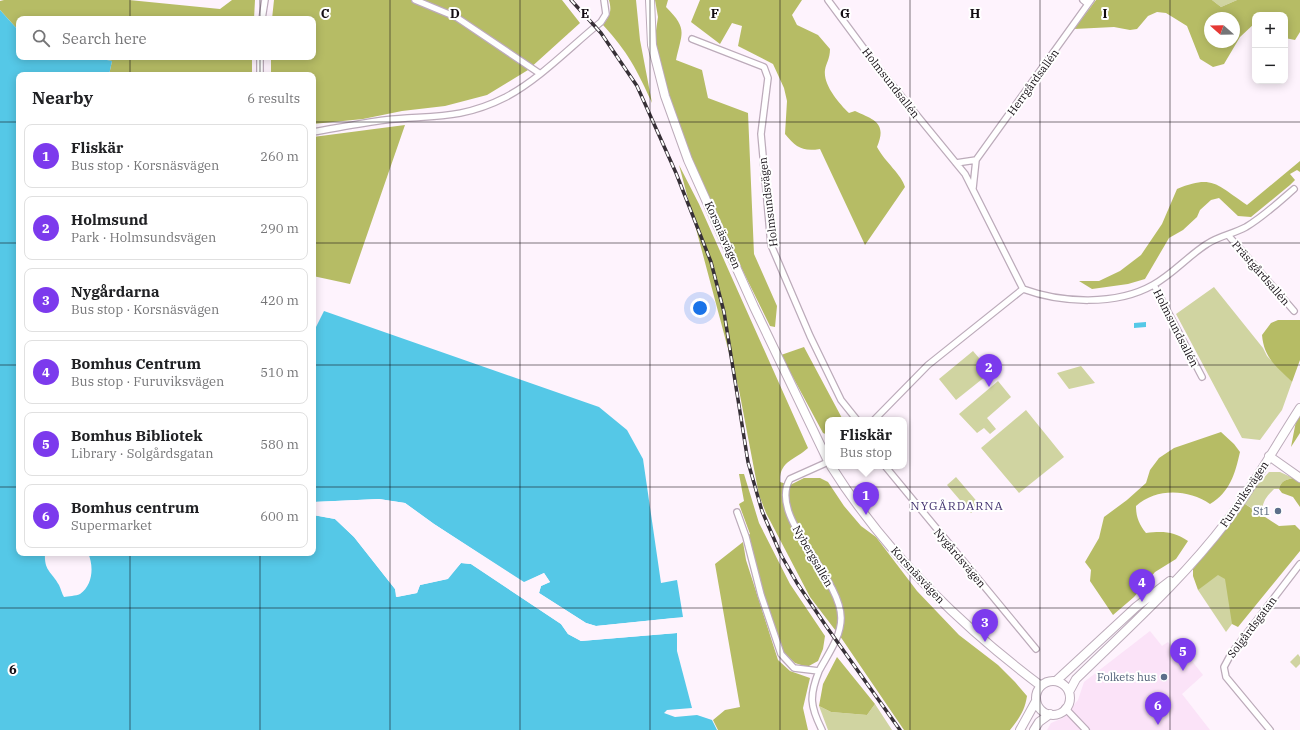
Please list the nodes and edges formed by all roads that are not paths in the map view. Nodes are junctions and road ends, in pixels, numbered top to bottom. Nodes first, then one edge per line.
1 (265, 0) edge
2 (415, 0) edge
3 (604, 0) edge
4 (650, 0) edge
5 (828, 0) edge
6 (1087, 1) edge
7 (262, 16) edge
8 (692, 39) dead end
9 (260, 60) edge
10 (260, 72) edge
11 (539, 73) junction
12 (316, 132) edge
13 (976, 160) junction
14 (956, 163) junction
15 (973, 188) junction
16 (1294, 189) dead end
17 (1228, 235) junction
18 (1154, 285) junction
19 (1023, 288) junction
20 (1294, 311) dead end
21 (1202, 377) dead end
22 (1300, 408) edge
23 (855, 417) edge
24 (877, 417) edge
25 (825, 455) edge
26 (1269, 456) junction
27 (825, 462) edge
28 (833, 469) edge
29 (886, 469) edge
30 (1300, 478) edge
31 (737, 512) dead end
32 (1300, 564) edge
33 (1180, 574) junction
34 (1036, 649) dead end
35 (819, 671) junction
36 (1056, 681) junction
37 (1039, 689) junction
38 (1068, 692) junction
39 (1036, 701) junction
40 (1065, 708) junction
41 (1050, 714) junction
42 (822, 730) edge
43 (1020, 730) edge
44 (1034, 730) edge
45 (1086, 730) edge
46 (1270, 730) edge

1 - 7 street
2 - 11 street
3 - 11 street
4 - 25 street, Korsnäsvägen
5 - 14 street, Holmsundsallén
6 - 13 street, Herrgårdsallén
8 - 23 street, Holmsundsvägen
9 - 10 street
11 - 12 street
13 - 14 street
13 - 15 street
14 - 15 street, Holmsundsallén
15 - 19 street, Holmsundsallén
16 - 17 street, Prästgårdsallén
17 - 18 street, Prästgårdsallén
17 - 20 street, Prästgårdsallén
18 - 19 street, Holmsundsallén
18 - 21 street, Holmsundsallén
19 - 24 street
22 - 26 street, Furuviksvägen
26 - 30 street
26 - 33 street, Furuviksvägen
27 - 35 street, Nybergsallén
28 - 37 street, Korsnäsvägen
29 - 34 street, Nygårdsvägen
31 - 35 street
32 - 46 street, Solgårdsgatan
33 - 36 street, Furuviksvägen
33 - 38 street, Furuviksvägen
35 - 42 street, Nybergsallén
36 - 37 street
36 - 38 street
37 - 39 street
38 - 40 street
39 - 41 street
39 - 43 street
40 - 41 street
40 - 45 street
41 - 44 street

